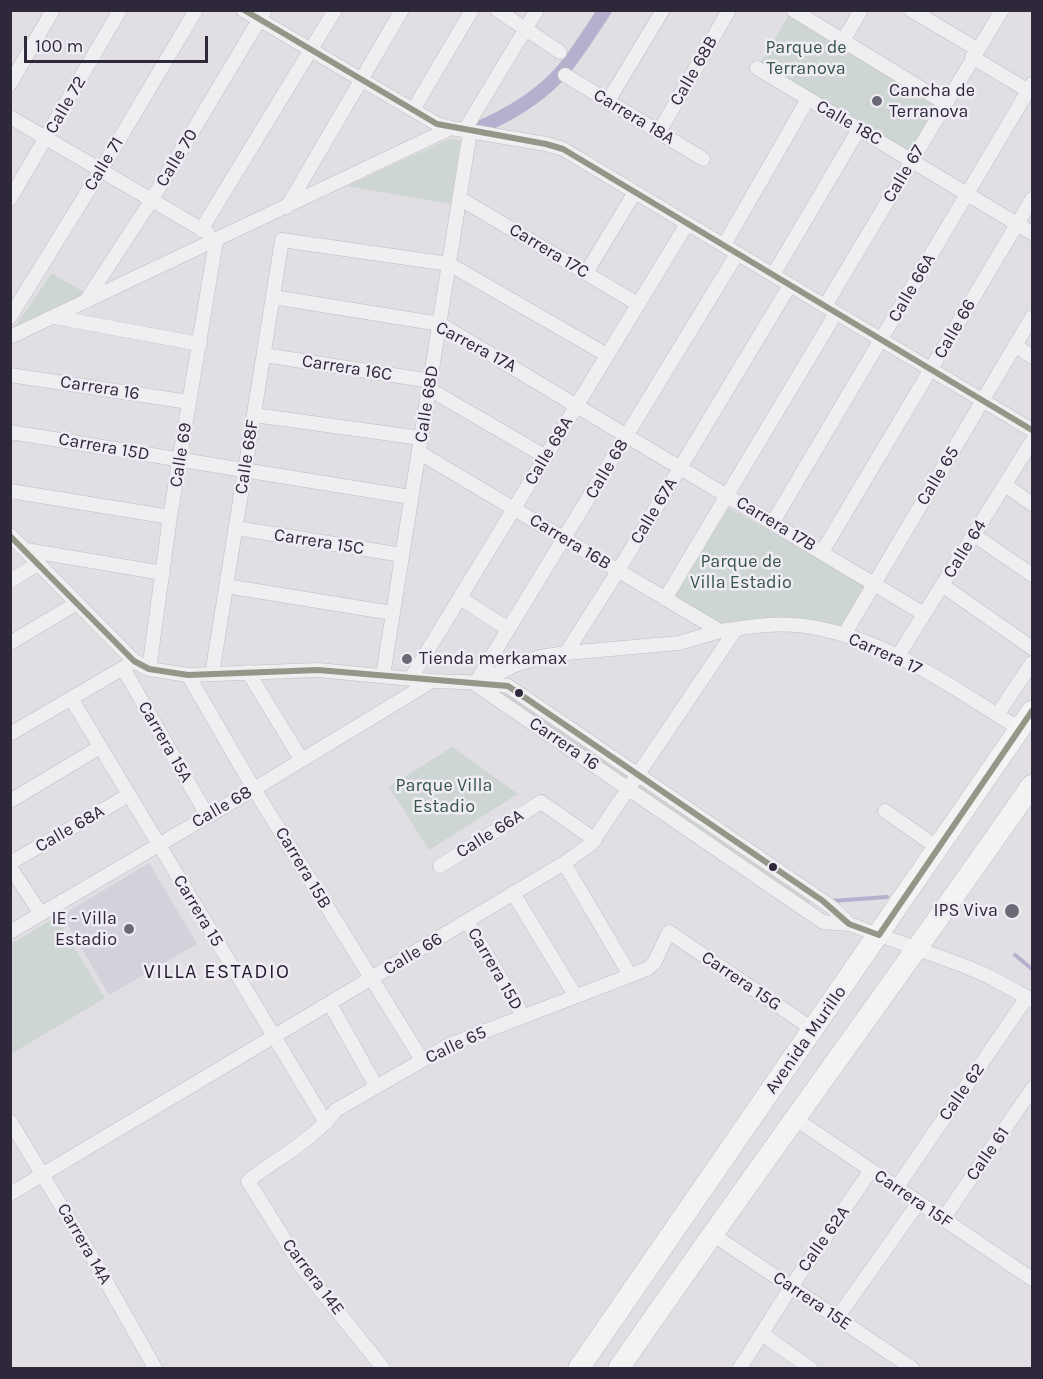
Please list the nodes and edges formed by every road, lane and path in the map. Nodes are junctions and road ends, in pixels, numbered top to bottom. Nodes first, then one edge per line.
1 (53, 10) edge
2 (120, 10) edge
3 (196, 10) edge
4 (243, 10) edge
5 (335, 10) edge
6 (402, 10) edge
7 (472, 10) edge
8 (497, 10) edge
9 (537, 10) edge
10 (663, 10) edge
11 (729, 10) edge
12 (793, 10) edge
13 (861, 10) edge
14 (911, 10) edge
15 (1002, 10) edge
16 (262, 15) edge
17 (525, 29) junction
18 (843, 41) junction
19 (312, 51) junction
20 (560, 51) dead end
21 (975, 53) junction
22 (757, 68) dead end
23 (565, 75) dead end
24 (362, 80) junction
25 (10, 84) edge
26 (1031, 89) edge
27 (808, 99) junction
28 (609, 101) junction
29 (945, 103) junction
30 (413, 110) junction
31 (10, 117) edge
32 (859, 129) junction
33 (462, 130) junction
34 (659, 132) junction
35 (46, 139) junction
36 (703, 159) dead end
37 (912, 160) junction
38 (101, 170) junction
39 (635, 192) junction
40 (967, 193) junction
41 (459, 198) junction
42 (10, 199) edge
43 (1032, 199) edge
44 (151, 201) junction
45 (287, 207) junction
46 (687, 224) junction
47 (1017, 224) junction
48 (201, 230) junction
49 (1032, 233) edge
50 (218, 240) junction
51 (724, 245) junction
52 (737, 254) junction
53 (449, 264) junction
54 (586, 273) junction
55 (773, 275) junction
56 (790, 285) junction
57 (273, 297) junction
58 (85, 302) junction
59 (638, 304) junction
60 (830, 309) junction
61 (10, 317) edge
62 (54, 317) junction
63 (1032, 317) edge
64 (440, 324) junction
65 (10, 337) edge
66 (881, 340) junction
67 (200, 344) junction
68 (1015, 345) junction
69 (264, 355) junction
70 (607, 355) junction
71 (1032, 357) edge
72 (931, 370) junction
73 (10, 375) edge
74 (430, 385) junction
75 (982, 400) junction
76 (189, 402) junction
77 (577, 405) junction
78 (254, 415) junction
79 (1032, 430) edge
80 (10, 432) edge
81 (628, 435) junction
82 (421, 438) junction
83 (1032, 441) edge
84 (420, 453) junction
85 (546, 457) junction
86 (180, 460) junction
87 (681, 467) junction
88 (245, 470) junction
89 (1005, 485) junction
90 (10, 491) edge
91 (727, 495) junction
92 (410, 496) junction
93 (1032, 504) edge
94 (514, 508) junction
95 (170, 517) junction
96 (773, 522) junction
97 (236, 528) junction
98 (10, 535) edge
99 (974, 535) junction
100 (565, 539) junction
101 (26, 550) junction
102 (822, 552) junction
103 (402, 555) junction
104 (39, 563) junction
105 (618, 571) junction
106 (163, 573) junction
107 (1032, 575) edge
108 (10, 581) edge
109 (874, 583) junction
110 (942, 585) junction
111 (226, 586) junction
112 (460, 598) junction
113 (665, 599) junction
114 (77, 603) junction
115 (392, 613) junction
116 (924, 614) junction
117 (508, 629) junction
118 (736, 629) junction
119 (720, 631) junction
120 (844, 635) junction
121 (10, 643) edge
122 (1032, 648) edge
123 (566, 653) junction
124 (898, 656) junction
125 (1032, 663) edge
126 (128, 665) junction
127 (149, 669) junction
128 (248, 672) junction
129 (212, 674) junction
130 (188, 675) junction
131 (383, 675) junction
132 (411, 678) junction
133 (432, 681) junction
134 (476, 684) junction
135 (71, 698) junction
136 (1032, 711) edge
137 (997, 715) junction
138 (1020, 729) junction
139 (10, 734) edge
140 (100, 747) junction
141 (301, 759) junction
142 (639, 774) junction
143 (1032, 785) edge
144 (629, 788) junction
145 (254, 789) junction
146 (129, 795) junction
147 (10, 801) edge
148 (885, 811) dead end
149 (207, 815) junction
150 (595, 840) junction
151 (158, 844) junction
152 (938, 848) junction
153 (564, 863) junction
154 (10, 865) edge
155 (440, 866) dead end
156 (513, 893) junction
157 (40, 914) junction
158 (468, 921) junction
159 (849, 924) junction
160 (10, 932) edge
161 (669, 932) joint
162 (879, 935) junction
163 (917, 949) junction
164 (630, 975) junction
165 (372, 978) junction
166 (575, 995) junction
167 (1030, 998) edge
168 (330, 1004) junction
169 (523, 1016) junction
170 (814, 1030) junction
171 (274, 1037) junction
172 (422, 1060) junction
173 (376, 1086) junction
174 (1032, 1089) edge
175 (794, 1118) junction
176 (10, 1121) edge
177 (326, 1123) junction
178 (871, 1170) junction
179 (43, 1175) junction
180 (248, 1181) joint
181 (897, 1187) junction
182 (10, 1194) edge
183 (919, 1202) junction
184 (943, 1219) junction
185 (712, 1234) junction
186 (1032, 1279) edge
187 (791, 1287) junction
188 (837, 1318) junction
189 (762, 1334) junction
190 (155, 1368) edge
191 (383, 1368) edge
192 (579, 1368) edge
193 (619, 1368) edge
194 (740, 1368) edge
195 (810, 1368) edge
196 (912, 1368) edge

1 - 25 street
2 - 35 street, Calle 72
3 - 38 street, Calle 71
4 - 16 street
5 - 19 street
6 - 24 street
7 - 30 street
8 - 17 street
9 - 17 street, Calle 68D
10 - 28 street
11 - 34 street, Calle 68B
12 - 18 street
13 - 18 street
14 - 21 street
15 - 21 street, Calle 67
16 - 19 street
16 - 44 street, Calle 70
17 - 20 street
17 - 33 street, Calle 68D
18 - 29 street
19 - 24 street
19 - 48 street
21 - 26 street
21 - 29 street, Calle 67
22 - 27 street, Calle 18C
23 - 28 street, Carrera 18A
24 - 30 street
24 - 45 street
26 - 40 street, Calle 66A
27 - 32 street, Calle 18C
27 - 51 street
28 - 34 street, Carrera 18A
29 - 37 street, Calle 67
30 - 33 street
31 - 35 street
32 - 37 street, Calle 18C
32 - 55 street
33 - 39 street
33 - 41 street, Calle 68D
33 - 45 street
34 - 36 street, Carrera 18A
35 - 38 street
35 - 42 street, Calle 72
37 - 40 street, Calle 18C
37 - 60 street, Calle 67
38 - 44 street
38 - 61 street, Calle 71
39 - 46 street
39 - 54 street
40 - 47 street, Calle 18C
40 - 66 street, Calle 66A
41 - 53 street, Calle 68D
41 - 54 street, Carrera 17C
43 - 47 street, Calle 66
44 - 48 street
44 - 58 street, Calle 70
45 - 50 street
46 - 51 street
46 - 59 street, Calle 68A
47 - 49 street, Calle 18C
47 - 72 street, Calle 66
48 - 50 street
50 - 58 street
50 - 67 street, Calle 69
51 - 52 street
52 - 55 street
52 - 81 street, Calle 68
53 - 57 street, Calle 68F
53 - 64 street, Calle 68D
53 - 70 street
54 - 59 street, Carrera 17C
55 - 56 street
56 - 60 street
56 - 87 street, Calle 67A
57 - 64 street, Carrera 17A
57 - 69 street, Calle 68F
58 - 62 street
59 - 70 street, Calle 68A
60 - 66 street
60 - 91 street
62 - 65 street
62 - 67 street
63 - 68 street, Calle 65
64 - 74 street, Calle 68D
64 - 77 street, Carrera 17A
66 - 72 street
66 - 96 street, Calle 66A
67 - 76 street, Calle 69
68 - 71 street
68 - 75 street, Calle 65
69 - 74 street, Carrera 16C
69 - 78 street, Calle 68F
70 - 77 street, Calle 68A
72 - 75 street
72 - 102 street, Calle 66
73 - 76 street, Carrera 16
74 - 82 street, Calle 68D
74 - 85 street, Carrera 16C
75 - 79 street
75 - 109 street, Calle 65
76 - 86 street, Calle 69
77 - 81 street, Carrera 17A
77 - 85 street, Calle 68A
78 - 82 street
78 - 88 street, Calle 68F
80 - 86 street, Carrera 15D
81 - 87 street, Carrera 17B
81 - 100 street, Calle 68
82 - 84 street, Calle 68D
83 - 89 street, Calle 64
84 - 92 street, Calle 68D
84 - 94 street, Carrera 16B
85 - 94 street, Calle 68A
86 - 88 street, Carrera 15D
86 - 95 street, Calle 69
87 - 91 street, Carrera 17B
87 - 105 street, Calle 67A
88 - 92 street, Carrera 15D
88 - 97 street, Calle 68F
89 - 93 street
89 - 99 street, Calle 64
90 - 95 street
91 - 96 street, Carrera 17B
91 - 113 street
92 - 103 street, Calle 68D
94 - 100 street, Carrera 16B
94 - 112 street, Calle 68A
95 - 106 street, Calle 69
96 - 102 street, Carrera 17B
97 - 103 street, Carrera 15C
97 - 111 street, Calle 68F
98 - 101 street, Carrera 15A
99 - 107 street
99 - 110 street, Calle 64
100 - 105 street, Carrera 16B
100 - 117 street, Calle 68
101 - 104 street, Carrera 15A
101 - 106 street
102 - 109 street, Carrera 17B
103 - 115 street, Calle 68D
104 - 108 street
104 - 114 street, Carrera 15A
105 - 113 street, Carrera 16B
105 - 123 street, Calle 67A
106 - 127 street, Calle 69
109 - 116 street, Carrera 17B
109 - 120 street, Calle 65
110 - 116 street, Calle 64
110 - 122 street
111 - 115 street
111 - 129 street, Calle 68F
112 - 117 street
112 - 132 street, Calle 68A
113 - 119 street, Carrera 16B
114 - 121 street
114 - 126 street, Carrera 15A
115 - 131 street, Calle 68D
116 - 124 street, Calle 64
117 - 134 street, Calle 68
118 - 119 street
118 - 120 street, Carrera 17
118 - 142 street, Calle 66
119 - 123 street
120 - 124 street, Carrera 17
123 - 134 street
124 - 137 street, Carrera 17
125 - 137 street
126 - 127 street, Carrera 15A
126 - 135 street
126 - 149 street, Carrera 15A
127 - 130 street, Carrera 15A
128 - 129 street, Carrera 15A
128 - 131 street, Carrera 15A
128 - 141 street
129 - 130 street, Carrera 15A
130 - 145 street, Carrera 15B
131 - 132 street, Carrera 15A
132 - 133 street, Carrera 15A
133 - 134 street, Carrera 15A
133 - 141 street, Calle 68
134 - 142 street, Carrera 16
134 - 144 street, Carrera 16
135 - 139 street
135 - 140 street, Carrera 15
136 - 138 main road, Avenida Murillo
137 - 138 street, Carrera 17
138 - 152 main road, Avenida Murillo
140 - 146 street, Carrera 15
140 - 147 street
141 - 145 street, Calle 68
142 - 144 street, Calle 66
142 - 159 street, Carrera 16
143 - 163 main road, Avenida Murillo
144 - 150 street, Calle 66
144 - 159 street, Carrera 16
145 - 149 street, Calle 68
145 - 165 street, Carrera 15B
146 - 151 street, Carrera 15
146 - 154 street, Calle 68A
148 - 152 street
149 - 151 street, Calle 68
150 - 153 street, Calle 66
150 - 155 street, Calle 66A
151 - 157 street, Calle 68
151 - 171 street, Carrera 15
152 - 162 main road, Avenida Murillo
153 - 156 street, Calle 66
153 - 164 street
154 - 157 street
156 - 158 street, Calle 66
156 - 166 street
157 - 160 street, Calle 68
158 - 165 street, Calle 66
158 - 169 street, Carrera 15D
159 - 162 street, Carrera 16
161 - 164 street, Calle 65
161 - 170 street, Carrera 15G
162 - 163 street, Carrera 16
162 - 170 main road, Avenida Murillo
163 - 167 street, Carrera 16
163 - 175 main road, Avenida Murillo
164 - 166 street, Calle 65
165 - 168 street, Calle 66
165 - 172 street, Carrera 15B
166 - 169 street, Calle 65
167 - 181 street, Calle 62
168 - 171 street, Calle 66
168 - 173 street
169 - 172 street, Calle 65
170 - 192 main road, Avenida Murillo
171 - 177 street, Carrera 15
171 - 179 street, Calle 66
172 - 173 street, Calle 65
173 - 177 street, Calle 65
174 - 184 street, Calle 61
175 - 178 street, Carrera 15F
175 - 185 main road, Avenida Murillo
176 - 179 street, Carrera 14A
177 - 180 street, Calle 65
178 - 181 street, Carrera 15F
178 - 187 street, Calle 62A
179 - 182 street, Calle 66
179 - 190 street, Carrera 14A
180 - 191 street, Carrera 14E
181 - 183 street, Carrera 15F
183 - 184 street, Carrera 15F
183 - 188 street
184 - 186 street, Carrera 15F
185 - 187 street, Carrera 15E
185 - 193 main road, Avenida Murillo
187 - 188 street, Carrera 15E
187 - 189 street, Calle 62A
188 - 196 street, Carrera 15E
189 - 194 street, Calle 62A
189 - 195 street

